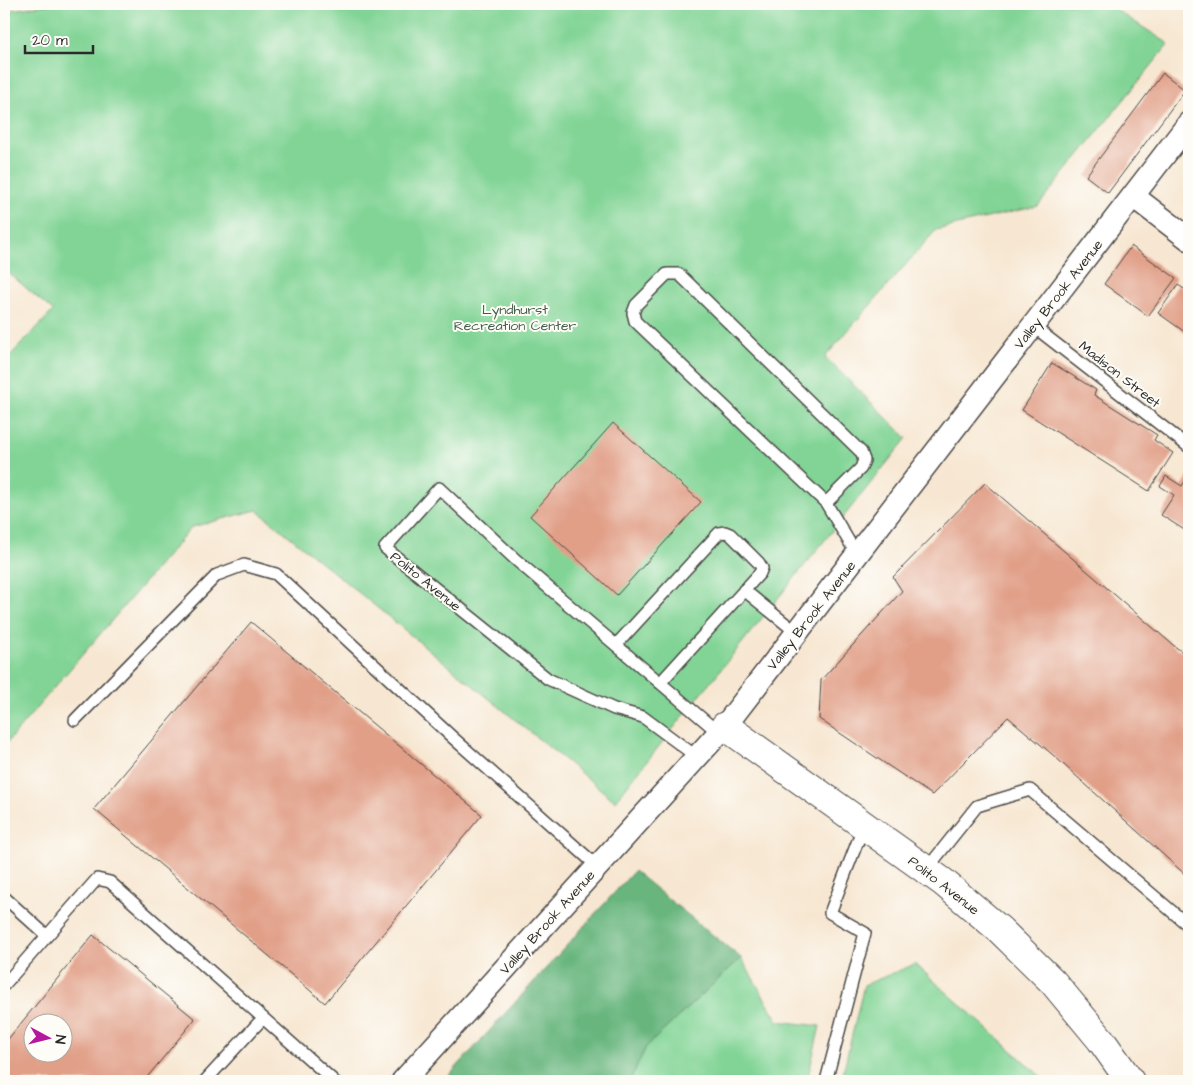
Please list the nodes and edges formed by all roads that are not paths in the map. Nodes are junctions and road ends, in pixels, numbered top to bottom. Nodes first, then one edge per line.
1 (1189, 123) edge
2 (1133, 196) junction
3 (1189, 239) edge
4 (1033, 326) junction
5 (1189, 447) edge
6 (826, 503) junction
7 (857, 555) junction
8 (744, 590) junction
9 (797, 633) junction
10 (616, 645) junction
11 (660, 683) junction
12 (75, 720) dead end
13 (722, 729) junction
14 (697, 757) junction
15 (864, 825) junction
16 (597, 866) junction
17 (926, 870) junction
18 (4, 897) edge
19 (1189, 926) edge
20 (47, 936) junction
21 (4, 985) edge
22 (263, 1018) junction
23 (205, 1081) edge
24 (334, 1081) edge
25 (403, 1081) edge
26 (826, 1081) edge
27 (1130, 1081) edge

1 - 2 street, Valley Brook Avenue
2 - 3 street
2 - 4 street, Valley Brook Avenue
4 - 5 lane, Madison Street
4 - 7 street, Valley Brook Avenue
6 - 6 lane
6 - 7 lane
7 - 9 street, Valley Brook Avenue
8 - 9 lane
8 - 10 lane
8 - 11 lane
9 - 13 street, Valley Brook Avenue
10 - 11 lane, Polito Avenue
10 - 14 lane, Polito Avenue
11 - 13 lane, Polito Avenue
12 - 16 lane
13 - 14 street, Valley Brook Avenue
13 - 15 street, Polito Avenue
14 - 16 street, Valley Brook Avenue
15 - 17 street, Polito Avenue
15 - 26 lane
16 - 25 street, Valley Brook Avenue
17 - 19 lane
17 - 27 street, Polito Avenue
18 - 20 lane
20 - 21 lane
20 - 22 lane
22 - 23 lane
22 - 24 lane

